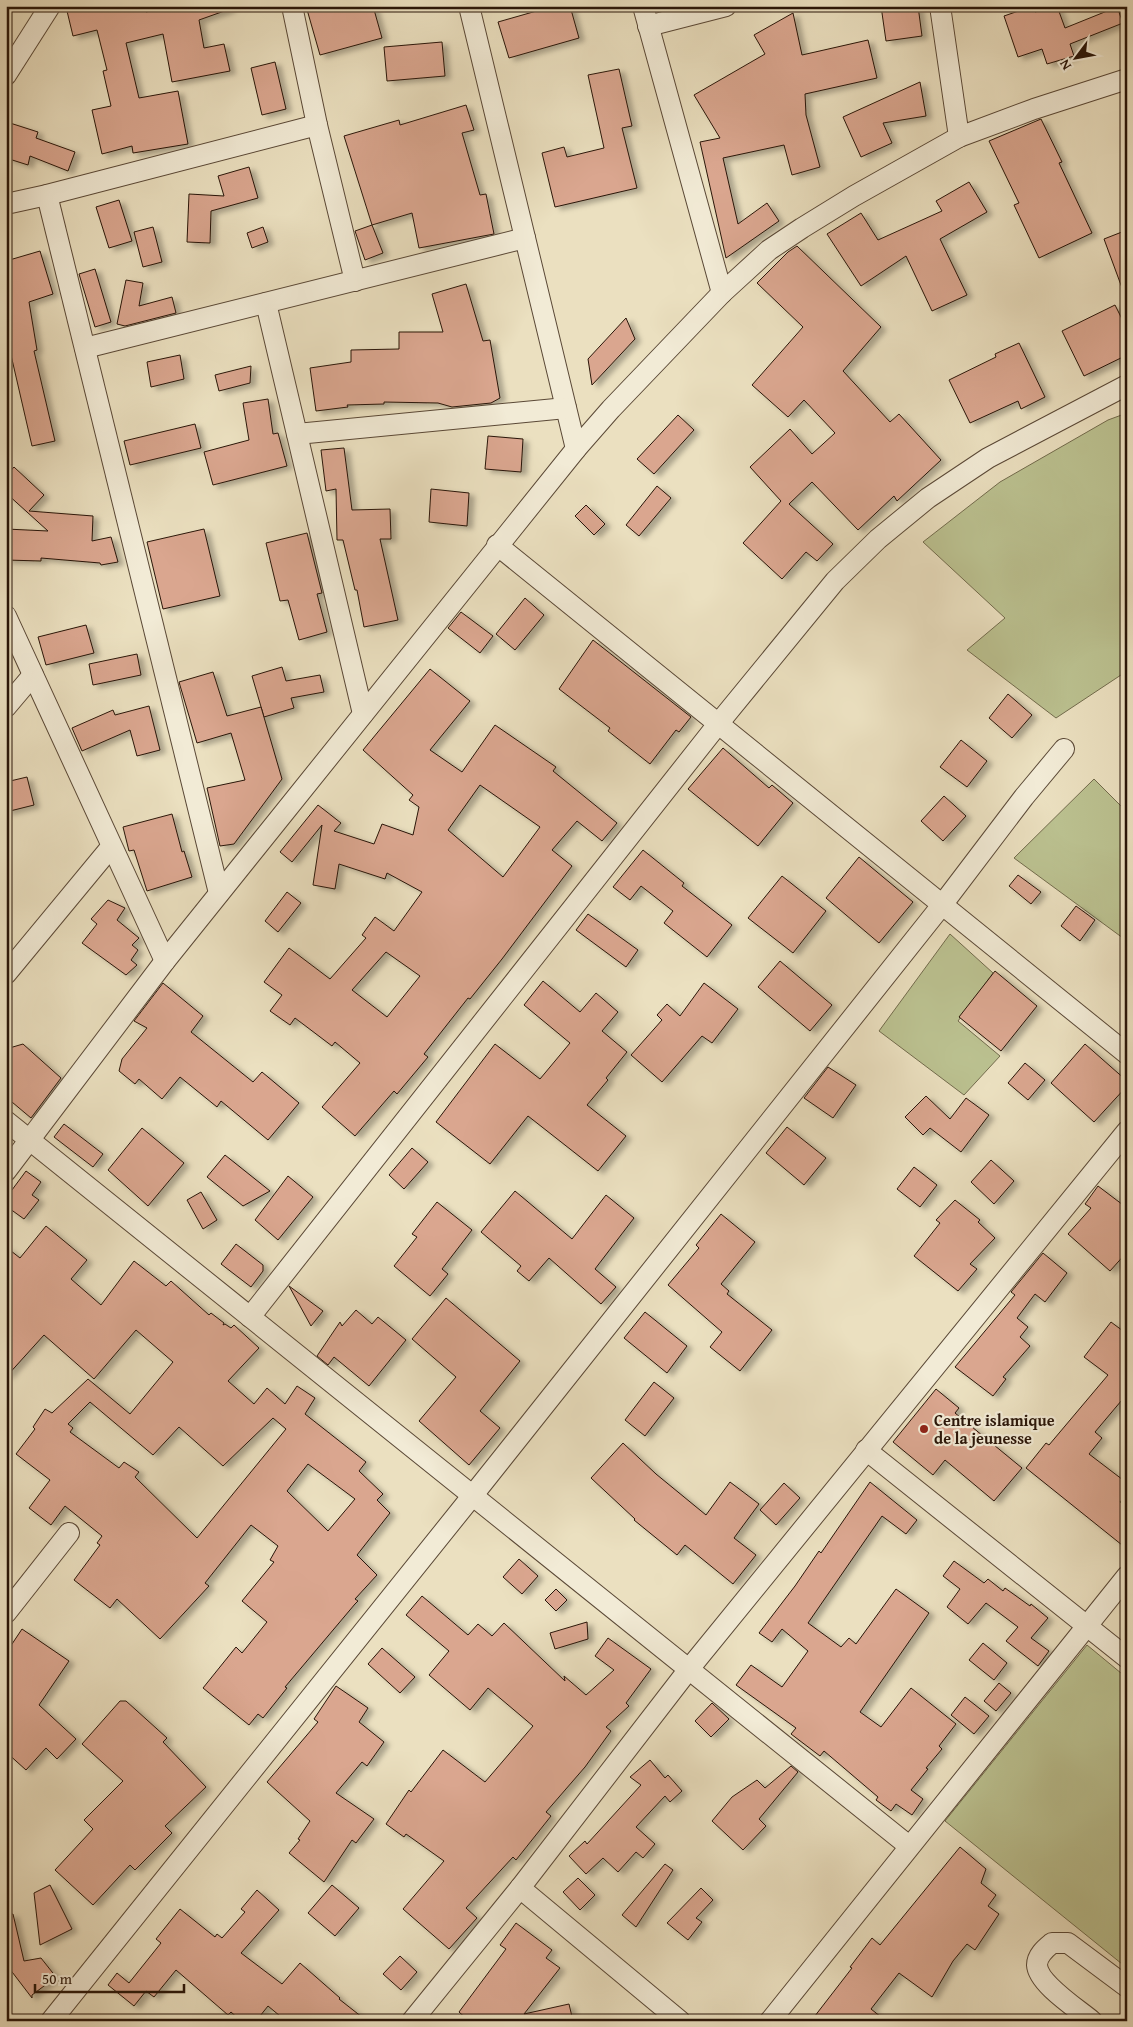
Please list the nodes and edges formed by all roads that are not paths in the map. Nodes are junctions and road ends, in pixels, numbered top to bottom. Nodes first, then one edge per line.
1 (50, 6) edge
2 (292, 6) edge
3 (469, 6) edge
4 (643, 6) edge
5 (726, 6) edge
6 (940, 6) edge
7 (648, 26) junction
8 (6, 75) edge
9 (1127, 79) edge
10 (317, 125) junction
11 (959, 137) junction
12 (47, 195) junction
13 (6, 204) edge
14 (525, 238) junction
15 (355, 281) junction
16 (722, 292) junction
17 (266, 303) junction
18 (85, 348) junction
19 (1127, 385) edge
20 (566, 408) junction
21 (297, 434) junction
22 (576, 449) junction
23 (497, 546) junction
24 (6, 616) edge
25 (33, 675) junction
26 (6, 707) edge
27 (363, 714) junction
28 (718, 724) junction
29 (1064, 749) dead end
30 (111, 847) junction
31 (220, 894) junction
32 (942, 905) junction
33 (165, 962) junction
34 (6, 974) edge
35 (1127, 1054) edge
36 (6, 1121) edge
37 (1127, 1131) edge
38 (30, 1140) junction
39 (6, 1171) edge
40 (250, 1317) junction
41 (866, 1450) junction
42 (473, 1495) junction
43 (69, 1533) dead end
44 (1127, 1576) edge
45 (6, 1613) edge
46 (1086, 1625) junction
47 (1127, 1658) edge
48 (690, 1669) junction
49 (909, 1846) junction
50 (520, 1888) junction
51 (1127, 1987) edge
52 (51, 2021) edge
53 (412, 2021) edge
54 (680, 2021) edge
55 (770, 2021) edge
56 (1092, 2021) edge

1 - 8 street
2 - 10 street
3 - 14 street
4 - 7 street
5 - 7 street
6 - 11 street
7 - 16 street
9 - 11 street
10 - 12 street
10 - 15 street
11 - 16 street
12 - 13 street
12 - 18 street
14 - 15 street
14 - 20 street
15 - 17 street
16 - 22 street
17 - 18 street
17 - 21 street
18 - 31 street
19 - 28 street
20 - 21 street
20 - 22 street
21 - 27 street
22 - 23 street
23 - 27 street
23 - 28 street
24 - 25 street
25 - 26 street
25 - 30 street
27 - 31 street
28 - 32 street
28 - 40 street
29 - 32 street
30 - 33 street
30 - 34 street
31 - 33 street
32 - 35 street
32 - 42 street
33 - 38 street
36 - 38 street
37 - 41 street
38 - 39 street
38 - 40 street
40 - 42 street
41 - 46 street
41 - 48 street
42 - 48 street
42 - 52 street
43 - 45 street
44 - 46 street
46 - 47 street
46 - 49 street
48 - 49 street
48 - 50 street
49 - 55 street
50 - 53 street
50 - 54 street
51 - 56 street

